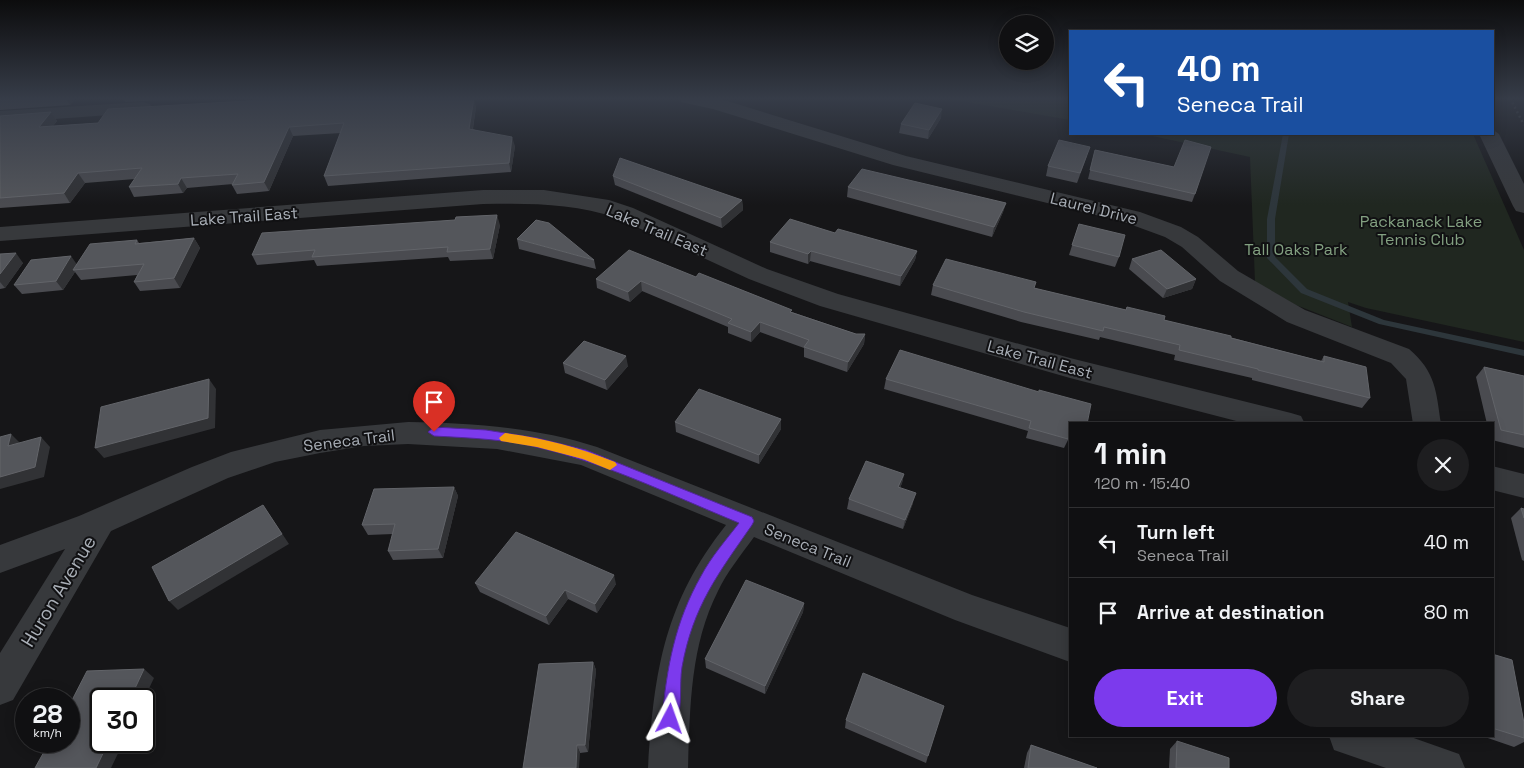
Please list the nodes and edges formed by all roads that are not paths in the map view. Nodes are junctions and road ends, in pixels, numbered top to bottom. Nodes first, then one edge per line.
1 (809, 134) edge
2 (1489, 135) edge
3 (1524, 206) edge
4 (0, 234) edge
5 (1283, 422) edge
6 (1427, 422) edge
7 (1494, 478) edge
8 (1524, 486) edge
9 (100, 521) junction
10 (748, 521) junction
11 (0, 559) edge
12 (1069, 645) edge
13 (0, 687) edge
14 (1351, 737) edge
15 (668, 768) edge
16 (1445, 768) edge

1 - 6 street, Laurel Drive
2 - 3 street
4 - 5 street, Lake Trail East
7 - 8 street
9 - 10 street, Seneca Trail
9 - 11 street, Seneca Trail
9 - 13 street, Huron Avenue
10 - 12 street, Seneca Trail
10 - 15 street
14 - 16 street

